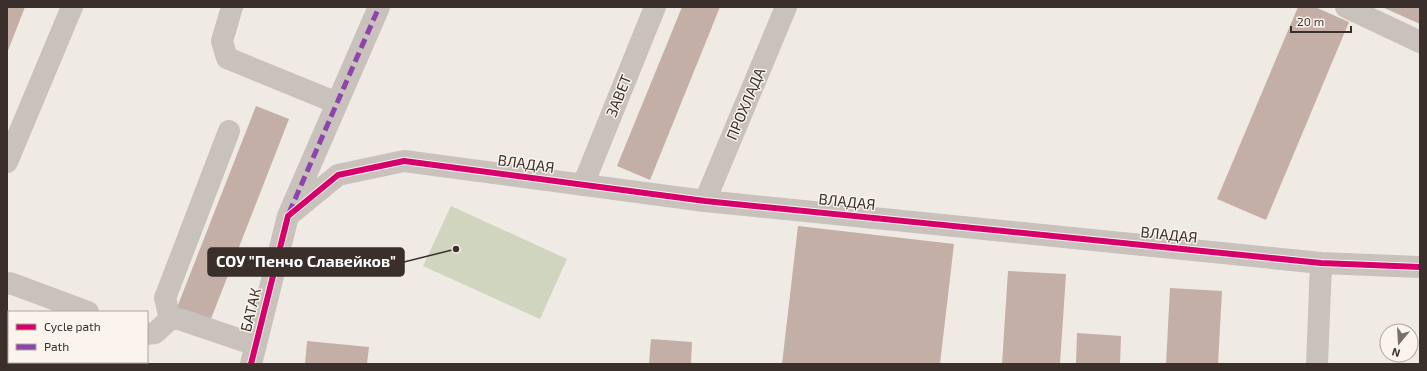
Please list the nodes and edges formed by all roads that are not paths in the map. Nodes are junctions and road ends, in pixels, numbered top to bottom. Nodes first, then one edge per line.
1 (72, 7) edge
2 (232, 7) edge
3 (379, 7) edge
4 (655, 7) edge
5 (786, 7) edge
6 (1346, 7) edge
7 (1420, 42) edge
8 (337, 103) junction
9 (229, 131) dead end
10 (7, 162) edge
11 (583, 185) junction
12 (706, 201) junction
13 (288, 216) junction
14 (1321, 263) junction
15 (1420, 267) edge
16 (7, 284) edge
17 (85, 311) edge
18 (170, 319) junction
19 (148, 334) edge
20 (253, 354) edge
21 (1317, 364) edge

1 - 10 street
2 - 8 street
3 - 8 street, БАТАК
4 - 11 street, ЗАВЕТ
5 - 12 street, ПРОХЛАДА
6 - 7 street
8 - 13 street, БАТАК
9 - 18 street
11 - 12 street, ВЛАДАЯ
11 - 13 street, ВЛАДАЯ
12 - 14 street, ВЛАДАЯ
13 - 20 street, БАТАК
14 - 15 street, ВЛАДАЯ
14 - 21 street
16 - 17 street
18 - 19 street
18 - 20 street

